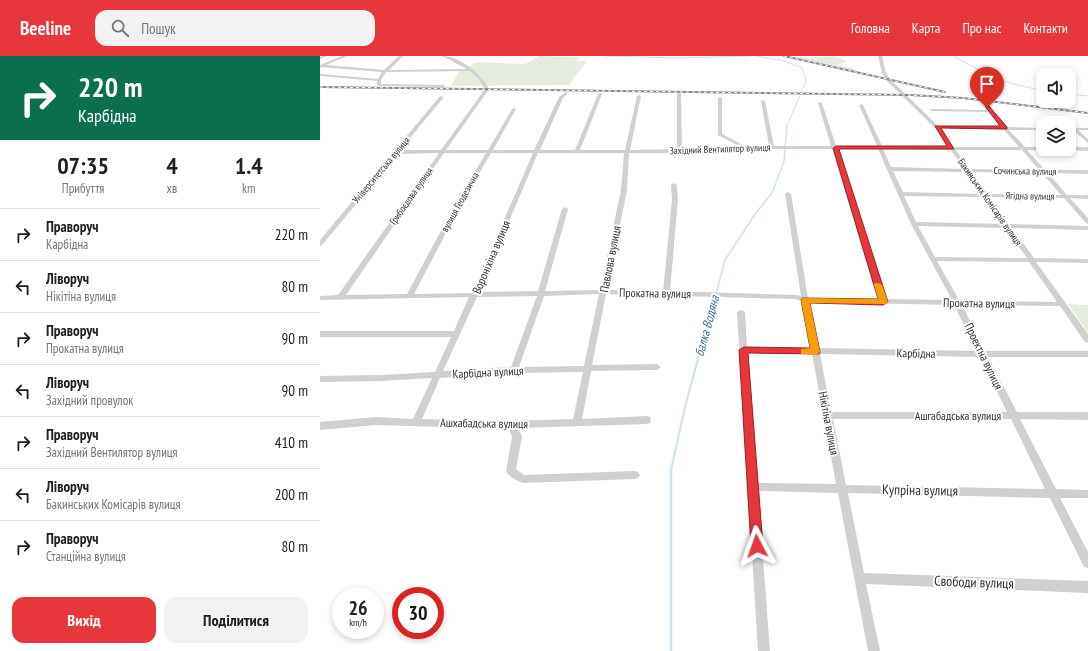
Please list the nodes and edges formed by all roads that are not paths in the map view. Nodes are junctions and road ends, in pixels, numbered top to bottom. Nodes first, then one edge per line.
1 (325, 56) edge
2 (345, 56) edge
3 (401, 56) edge
4 (444, 56) edge
5 (880, 56) edge
6 (320, 58) edge
7 (320, 66) edge
8 (469, 70) junction
9 (384, 71) junction
10 (320, 75) edge
11 (379, 80) junction
12 (444, 86) dead end
13 (566, 93) dead end
14 (600, 94) dead end
15 (679, 94) dead end
16 (639, 96) dead end
17 (442, 97) dead end
18 (720, 98) dead end
19 (763, 101) dead end
20 (820, 103) dead end
21 (861, 105) dead end
22 (514, 109) dead end
23 (932, 110) dead end
24 (937, 127) junction
25 (1005, 128) junction
26 (1036, 129) edge
27 (1076, 129) edge
28 (1088, 129) edge
29 (1076, 132) edge
30 (1088, 142) edge
31 (772, 147) junction
32 (747, 148) junction
33 (836, 148) junction
34 (880, 148) junction
35 (952, 148) junction
36 (1023, 148) junction
37 (1036, 149) edge
38 (1076, 149) edge
39 (1088, 149) edge
40 (627, 150) junction
41 (536, 151) junction
42 (577, 151) junction
43 (680, 151) junction
44 (396, 152) junction
45 (442, 152) junction
46 (489, 152) junction
47 (890, 169) junction
48 (968, 170) junction
49 (1044, 171) junction
50 (1088, 172) edge
51 (674, 185) dead end
52 (788, 194) dead end
53 (900, 194) junction
54 (986, 196) junction
55 (1067, 197) junction
56 (1088, 197) edge
57 (565, 209) dead end
58 (1088, 222) edge
59 (914, 224) junction
60 (1007, 226) junction
61 (1088, 228) edge
62 (320, 244) edge
63 (933, 259) junction
64 (1032, 261) junction
65 (1088, 261) edge
66 (604, 292) junction
67 (666, 293) junction
68 (540, 294) junction
69 (474, 295) junction
70 (409, 296) junction
71 (320, 298) edge
72 (340, 298) junction
73 (805, 300) junction
74 (883, 302) junction
75 (957, 303) junction
76 (1062, 304) junction
77 (741, 312) dead end
78 (320, 334) edge
79 (455, 334) junction
80 (1088, 340) edge
81 (744, 350) junction
82 (816, 352) junction
83 (983, 354) junction
84 (1088, 354) edge
85 (657, 366) dead end
86 (588, 369) junction
87 (514, 370) junction
88 (436, 376) junction
89 (320, 379) edge
90 (828, 415) junction
91 (1012, 415) junction
92 (1088, 416) edge
93 (647, 420) dead end
94 (416, 422) junction
95 (577, 422) junction
96 (512, 425) junction
97 (320, 426) edge
98 (635, 475) dead end
99 (753, 487) junction
100 (842, 488) junction
101 (1053, 494) junction
102 (1088, 494) edge
103 (1088, 563) edge
104 (859, 578) junction
105 (1088, 587) edge
106 (764, 651) edge
107 (874, 651) edge

1 - 6 street
2 - 7 street
3 - 9 street
4 - 8 street
5 - 24 street, Бакинських Комісарів вулиця
7 - 9 street
8 - 9 street
8 - 45 street, Грибоєдова вулиця
9 - 11 street
10 - 11 street
11 - 12 street
13 - 41 street, Вороніхіна вулиця
14 - 42 street
15 - 43 street
16 - 40 street, Павлова вулиця
17 - 44 street, Університетська вулиця
18 - 32 street
19 - 31 street
20 - 33 street
21 - 34 street, Проектна вулиця
22 - 46 street, вулиця Геодезична
23 - 25 street
24 - 25 street
24 - 35 street, Бакинських Комісарів вулиця
25 - 26 street
25 - 36 street
27 - 28 street
29 - 30 street
31 - 32 street, Західний Вентилятор вулиця
31 - 33 street, Західний Вентилятор вулиця
32 - 43 street, Західний Вентилятор вулиця
33 - 34 street, Західний Вентилятор вулиця
33 - 74 street
34 - 35 street, Західний Вентилятор вулиця
34 - 47 street, Проектна вулиця
35 - 36 street, Західний Вентилятор вулиця
35 - 48 street, Бакинських Комісарів вулиця
36 - 37 street, Західний Вентилятор вулиця
36 - 49 street
38 - 39 street
40 - 42 street, Західний Вентилятор вулиця
40 - 43 street, Західний Вентилятор вулиця
40 - 66 street, Павлова вулиця
41 - 42 street, Західний Вентилятор вулиця
41 - 46 street, Західний Вентилятор вулиця
41 - 69 street, Вороніхіна вулиця
44 - 45 street, Західний Вентилятор вулиця
44 - 62 street, Університетська вулиця
45 - 46 street, Західний Вентилятор вулиця
45 - 72 street, Грибоєдова вулиця
46 - 70 street, вулиця Геодезична
47 - 48 street, Сочинська вулиця
47 - 53 street, Проектна вулиця
48 - 49 street, Сочинська вулиця
48 - 54 street, Бакинських Комісарів вулиця
49 - 50 street, Сочинська вулиця
49 - 55 street
51 - 67 street
52 - 73 street, Нікітіна вулиця
53 - 54 street, Ягідна вулиця
53 - 59 street, Проектна вулиця
54 - 55 street, Ягідна вулиця
54 - 60 street, Бакинських Комісарів вулиця
55 - 56 street, Ягідна вулиця
55 - 58 street
57 - 68 street
59 - 60 street
59 - 63 street, Проектна вулиця
60 - 61 street
60 - 64 street, Бакинських Комісарів вулиця
63 - 64 street
63 - 75 street, Проектна вулиця
64 - 65 street
64 - 76 street, Бакинських Комісарів вулиця
66 - 67 street, Прокатна вулиця
66 - 68 street, Прокатна вулиця
66 - 86 street, Павлова вулиця
67 - 73 street, Прокатна вулиця
68 - 69 street, Прокатна вулиця
68 - 87 street
69 - 70 street, Прокатна вулиця
69 - 79 street, Вороніхіна вулиця
70 - 72 street, Прокатна вулиця
71 - 72 street, Прокатна вулиця
73 - 74 street, Прокатна вулиця
73 - 82 street, Нікітіна вулиця
74 - 75 street, Прокатна вулиця
75 - 76 street, Прокатна вулиця
75 - 83 street, Проектна вулиця
76 - 80 street, Бакинських Комісарів вулиця
77 - 81 street
78 - 79 street
79 - 88 street, Вороніхіна вулиця
81 - 82 street, Карбідна
81 - 99 street
82 - 83 street, Карбідна
82 - 90 street, Нікітіна вулиця
83 - 84 street, Карбідна
83 - 91 street, Проектна вулиця
85 - 86 street, Карбідна вулиця
86 - 87 street, Карбідна вулиця
86 - 95 street, Павлова вулиця
87 - 88 street, Карбідна вулиця
88 - 89 street, Карбідна вулиця
88 - 94 street, Вороніхіна вулиця
90 - 91 street, Ашгабадська вулиця
90 - 100 street, Нікітіна вулиця
91 - 92 street, Ашгабадська вулиця
91 - 101 street, Проектна вулиця
93 - 95 street, Ашхабадська вулиця
94 - 96 street, Ашхабадська вулиця
94 - 97 street, Ашхабадська вулиця
95 - 96 street, Ашхабадська вулиця
96 - 98 street
99 - 100 street, Купріна вулиця
99 - 106 street
100 - 101 street, Купріна вулиця
100 - 104 street, Нікітіна вулиця
101 - 102 street, Купріна вулиця
101 - 103 street, Проектна вулиця
104 - 105 street, Свободи вулиця
104 - 107 street, Нікітіна вулиця

